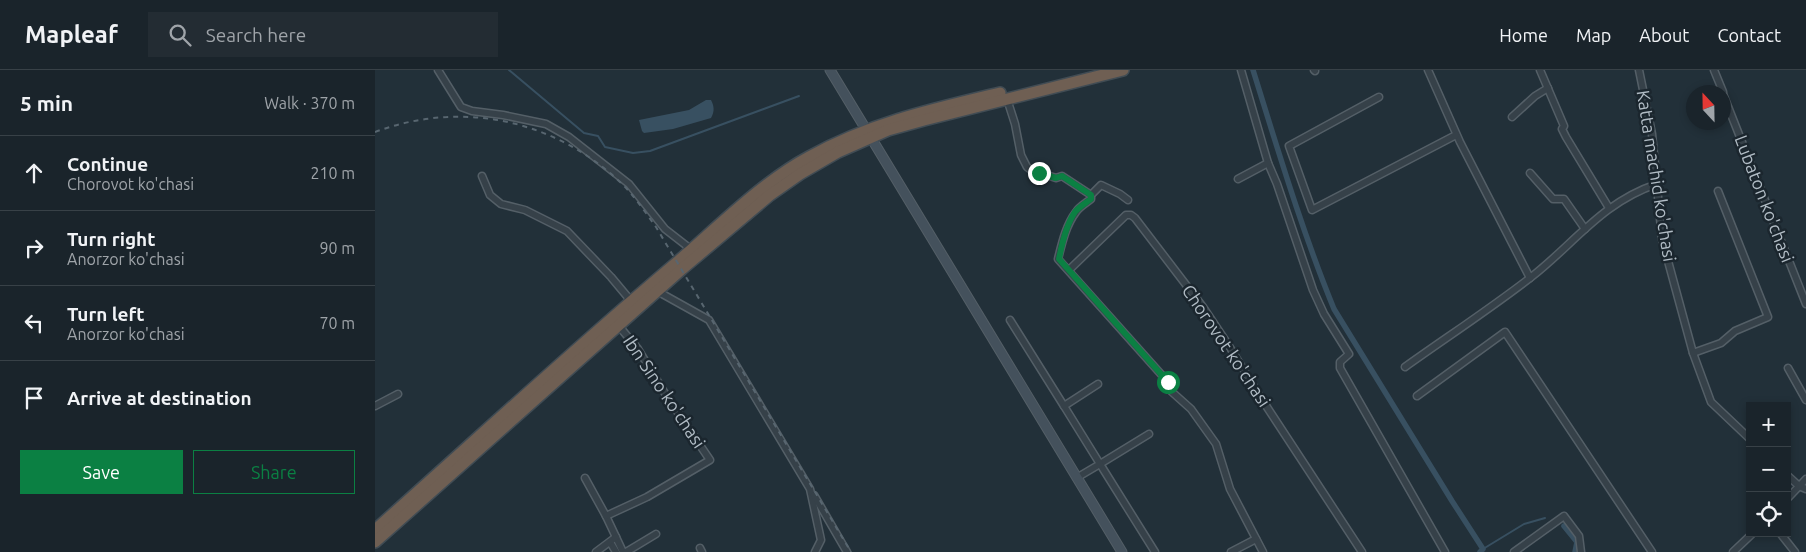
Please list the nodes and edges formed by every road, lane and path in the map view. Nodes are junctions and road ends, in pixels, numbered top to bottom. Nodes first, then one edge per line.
1 (438, 70) edge
2 (830, 70) edge
3 (1098, 70) edge
4 (1123, 70) edge
5 (1241, 70) edge
6 (1428, 70) edge
7 (1540, 70) edge
8 (1639, 70) edge
9 (1714, 70) edge
10 (1720, 85) edge
11 (1548, 88) junction
12 (1379, 98) dead end
13 (1007, 100) junction
14 (1731, 113) edge
15 (1512, 117) dead end
16 (868, 133) junction
17 (1456, 135) junction
18 (1268, 163) junction
19 (1530, 173) dead end
20 (482, 176) dead end
21 (1238, 179) dead end
22 (1657, 184) junction
23 (1718, 191) dead end
24 (1091, 195) junction
25 (1128, 200) dead end
26 (1609, 208) junction
27 (1585, 229) junction
28 (691, 250) junction
29 (1069, 270) junction
30 (1530, 278) junction
31 (657, 291) junction
32 (631, 301) junction
33 (1806, 304) edge
34 (1009, 320) dead end
35 (618, 325) junction
36 (1693, 353) junction
37 (579, 354) junction
38 (1405, 367) dead end
39 (1788, 368) dead end
40 (1098, 384) dead end
41 (398, 394) dead end
42 (1417, 396) dead end
43 (1806, 400) edge
44 (375, 406) edge
45 (1064, 406) junction
46 (1149, 434) dead end
47 (1746, 435) edge
48 (1100, 464) junction
49 (1078, 477) junction
50 (585, 478) dead end
51 (1791, 478) edge
52 (1806, 479) edge
53 (1803, 488) edge
54 (810, 489) junction
55 (1791, 496) edge
56 (606, 516) junction
57 (375, 530) edge
58 (656, 534) dead end
59 (616, 537) junction
60 (1749, 537) edge
61 (1783, 537) edge
62 (1256, 539) junction
63 (375, 542) edge
64 (610, 542) junction
65 (596, 552) edge
66 (615, 552) edge
67 (624, 552) edge
68 (815, 552) edge
69 (847, 552) edge
70 (1122, 552) edge
71 (1155, 552) edge
72 (1231, 552) edge
73 (1263, 552) edge
74 (1363, 552) edge
75 (1445, 552) edge
76 (1514, 552) edge
77 (1581, 552) edge
78 (1652, 552) edge
79 (1733, 552) edge
80 (1795, 552) edge

1 - 28 street
2 - 16 street
3 - 16 highway
4 - 13 highway
5 - 18 street
6 - 17 street
7 - 11 street
8 - 22 street, Katta machid ko'chasi
9 - 10 street, Lubaton ko'chasi
11 - 15 street
11 - 26 street
12 - 17 street
13 - 16 highway
13 - 24 street
14 - 33 street, Lubaton ko'chasi
16 - 28 highway
16 - 31 highway
16 - 49 street
17 - 30 street
18 - 21 street
18 - 75 street
19 - 27 street
20 - 32 street
22 - 26 street
22 - 36 street, Katta machid ko'chasi
23 - 36 street
24 - 25 street
24 - 29 street
26 - 27 street
27 - 30 street
28 - 32 highway
29 - 62 street
29 - 74 street, Chorovot ko'chasi
30 - 38 street
31 - 35 highway
31 - 54 street
32 - 37 highway
34 - 45 street
35 - 37 highway
35 - 56 street, Ibn Sino ko'chasi
36 - 47 street, Katta machid ko'chasi
37 - 57 highway
37 - 63 highway
39 - 43 street
40 - 45 street
41 - 44 street
42 - 78 street
45 - 48 street
46 - 48 street
48 - 49 street
48 - 71 street
49 - 70 street
50 - 56 street
51 - 53 street
52 - 53 street
53 - 55 street
54 - 68 street
54 - 69 street
56 - 59 street
58 - 67 street
59 - 64 street
59 - 67 street
60 - 79 street
61 - 80 street
62 - 72 street
62 - 73 street
64 - 65 street
64 - 66 street
76 - 77 street

